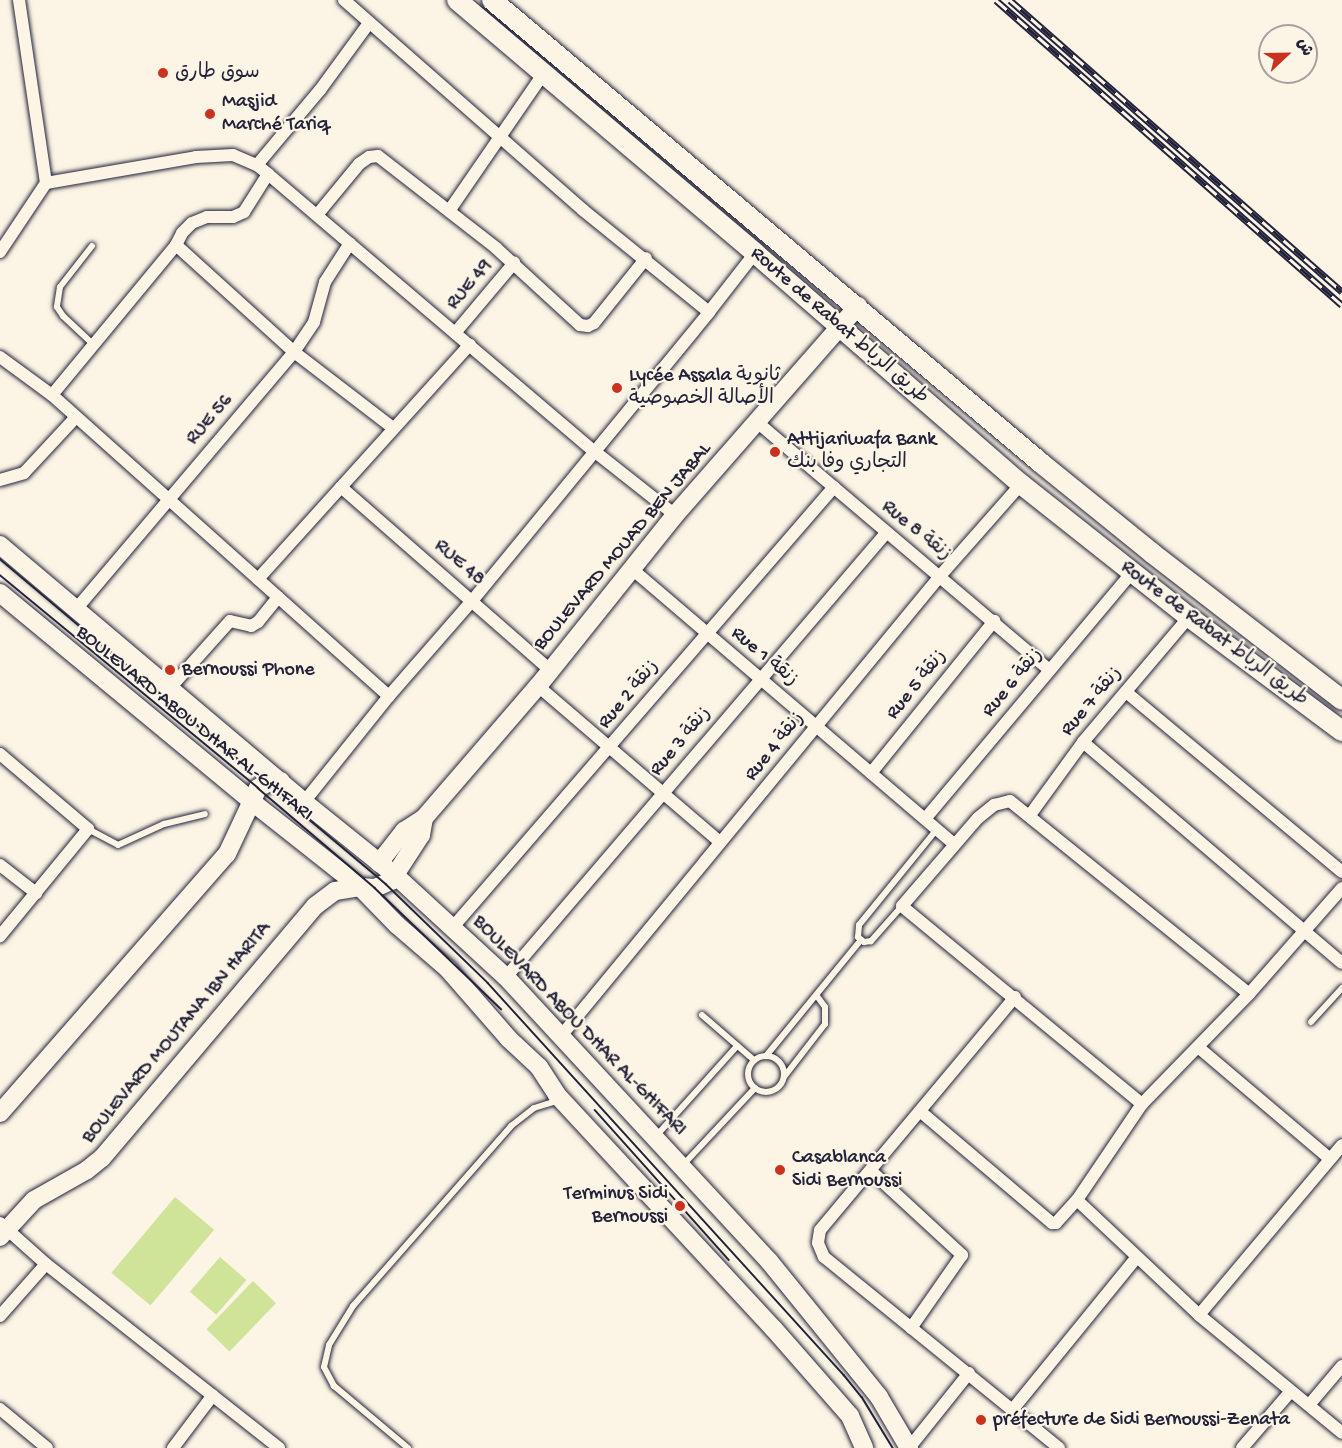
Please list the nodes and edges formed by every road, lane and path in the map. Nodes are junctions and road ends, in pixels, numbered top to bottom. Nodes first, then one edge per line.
1 (19, 0) edge
2 (344, 0) edge
3 (456, 0) edge
4 (492, 0) edge
5 (369, 23) junction
6 (544, 73) junction
7 (501, 136) junction
8 (257, 165) junction
9 (268, 174) junction
10 (46, 183) junction
11 (449, 211) junction
12 (317, 215) junction
13 (350, 243) junction
14 (176, 245) junction
15 (92, 246) dead end
16 (0, 252) edge
17 (755, 253) junction
18 (646, 258) junction
19 (514, 263) junction
20 (858, 306) junction
21 (709, 312) junction
22 (840, 327) junction
23 (455, 333) junction
24 (95, 345) junction
25 (470, 345) junction
26 (294, 352) junction
27 (0, 357) edge
28 (52, 395) junction
29 (76, 417) junction
30 (757, 422) junction
31 (393, 428) junction
32 (594, 451) junction
33 (0, 480) edge
34 (1021, 484) junction
35 (341, 487) junction
36 (834, 487) junction
37 (167, 500) junction
38 (675, 515) junction
39 (886, 533) junction
40 (0, 545) edge
41 (632, 569) junction
42 (1132, 572) junction
43 (940, 576) junction
44 (258, 579) junction
45 (0, 593) edge
46 (278, 597) junction
47 (472, 601) junction
48 (76, 608) junction
49 (1189, 617) junction
50 (994, 621) junction
51 (707, 634) junction
52 (550, 670) junction
53 (1049, 670) junction
54 (761, 680) junction
55 (538, 686) junction
56 (170, 688) junction
57 (1126, 692) junction
58 (389, 696) junction
59 (1342, 700) edge
60 (816, 726) junction
61 (1342, 731) edge
62 (1083, 742) junction
63 (611, 747) junction
64 (0, 754) edge
65 (871, 773) junction
66 (281, 781) junction
67 (663, 793) junction
68 (251, 801) junction
69 (304, 802) junction
70 (205, 814) dead end
71 (1030, 814) junction
72 (424, 818) junction
73 (925, 819) junction
74 (88, 829) junction
75 (937, 829) junction
76 (720, 842) junction
77 (954, 843) junction
78 (380, 863) junction
79 (0, 865) edge
80 (1342, 872) edge
81 (396, 876) junction
82 (360, 886) junction
83 (36, 893) junction
84 (1340, 895) edge
85 (902, 906) junction
86 (453, 927) junction
87 (1306, 932) junction
88 (0, 936) edge
89 (861, 940) junction
90 (1342, 963) edge
91 (507, 977) junction
92 (1342, 988) edge
93 (1249, 994) junction
94 (817, 996) junction
95 (1015, 997) junction
96 (702, 1015) dead end
97 (1311, 1022) dead end
98 (561, 1036) junction
99 (736, 1046) junction
100 (1198, 1047) junction
101 (766, 1056) junction
102 (754, 1060) junction
103 (784, 1077) junction
104 (755, 1088) junction
105 (562, 1101) junction
106 (1142, 1104) junction
107 (1, 1111) edge
108 (921, 1112) junction
109 (655, 1137) junction
110 (1342, 1145) edge
111 (1330, 1159) junction
112 (682, 1166) junction
113 (870, 1171) junction
114 (1077, 1200) junction
115 (2, 1229) edge
116 (1136, 1258) junction
117 (46, 1264) junction
118 (1199, 1315) junction
119 (0, 1316) edge
120 (911, 1328) junction
121 (1342, 1366) edge
122 (969, 1373) junction
123 (1291, 1391) junction
124 (213, 1395) junction
125 (1309, 1405) junction
126 (0, 1409) edge
127 (1013, 1409) junction
128 (1342, 1433) edge
129 (47, 1448) edge
130 (173, 1448) edge
131 (279, 1448) edge
132 (408, 1448) edge
133 (864, 1448) edge
134 (909, 1448) edge
135 (1059, 1448) edge
136 (1242, 1448) edge

1 - 10 street
2 - 5 street
3 - 6 main road, Route de Rabat طريق الرباط
4 - 20 main road, Route de Rabat طريق الرباط
5 - 7 street
5 - 8 street
6 - 7 street
6 - 17 main road, Route de Rabat طريق الرباط
7 - 11 street
7 - 18 street
8 - 9 street
8 - 10 street
9 - 12 street
9 - 14 street
10 - 16 street
11 - 12 street
11 - 19 street
12 - 13 street
13 - 23 street
13 - 26 street, RUE 56
14 - 24 street
14 - 26 street
15 - 24 lane
17 - 21 street
17 - 22 main road, Route de Rabat طريق الرباط
18 - 19 street
18 - 21 street
19 - 23 street, RUE 49
20 - 22 street, BOULEVARD MOUAD BEN JABAL
20 - 59 main road, Route de Rabat طريق الرباط
21 - 32 street
22 - 30 street, BOULEVARD MOUAD BEN JABAL
22 - 34 main road, Route de Rabat طريق الرباط
23 - 25 street
24 - 28 street
25 - 31 street
25 - 32 street
26 - 31 street
26 - 37 street, RUE 56
27 - 28 street
28 - 29 street
29 - 33 street
29 - 37 street
30 - 36 street, Rue 8 زنقة
30 - 38 street, BOULEVARD MOUAD BEN JABAL
31 - 35 street
32 - 38 street
32 - 47 street
34 - 42 main road, Route de Rabat طريق الرباط
34 - 43 street, Rue 4 زنقة
35 - 44 street
35 - 47 street, RUE 48
36 - 39 street, Rue 8 زنقة
36 - 51 street, Rue 2 زنقة
37 - 44 street
37 - 48 street, RUE 56
38 - 41 street, BOULEVARD MOUAD BEN JABAL
39 - 43 street, Rue 8 زنقة
39 - 54 street, Rue 3 زنقة
40 - 48 street, BOULEVARD ABOU DHAR AL-GHIFARI
41 - 51 street, Rue 1 زنقة
41 - 52 street, BOULEVARD MOUAD BEN JABAL
42 - 49 main road, Route de Rabat طريق الرباط
42 - 53 street, Rue 6 زنقة
43 - 50 street, Rue 8 زنقة
43 - 60 street, Rue 4 زنقة
44 - 46 street
45 - 68 street, BOULEVARD ABOU DHAR AL-GHIFARI
46 - 56 street
46 - 58 street
47 - 52 street, RUE 48
47 - 58 street
48 - 56 street, BOULEVARD ABOU DHAR AL-GHIFARI
49 - 57 street, Rue 7 زنقة
49 - 61 main road, Route de Rabat طريق الرباط
50 - 53 street, Rue 8 زنقة
50 - 65 street, Rue 5 زنقة
51 - 54 street, Rue 1 زنقة
51 - 63 street, Rue 2 زنقة
52 - 55 street, BOULEVARD MOUAD BEN JABAL
53 - 73 street, Rue 6 زنقة
54 - 60 street, Rue 1 زنقة
54 - 67 street, Rue 3 زنقة
55 - 63 street
55 - 72 street, BOULEVARD MOUAD BEN JABAL
56 - 66 street, BOULEVARD ABOU DHAR AL-GHIFARI
57 - 62 street, Rue 7 زنقة
57 - 80 street
58 - 69 street
60 - 65 street, Rue 1 زنقة
60 - 76 street, Rue 4 زنقة
62 - 71 street, Rue 7 زنقة
62 - 87 street
63 - 67 street
63 - 86 street, Rue 2 زنقة
64 - 74 street
65 - 73 street, Rue 1 زنقة
66 - 68 street
66 - 69 street, BOULEVARD ABOU DHAR AL-GHIFARI
67 - 76 street
67 - 91 street, Rue 3 زنقة
68 - 82 street, BOULEVARD ABOU DHAR AL-GHIFARI
68 - 107 street
69 - 78 street, BOULEVARD ABOU DHAR AL-GHIFARI
70 - 74 lane
71 - 77 street
71 - 93 street
72 - 78 street, BOULEVARD MOUAD BEN JABAL
72 - 81 street, BOULEVARD MOUAD BEN JABAL
73 - 75 street, Rue 1 زنقة
74 - 83 street
75 - 77 street, Rue 1 زنقة
75 - 89 lane
76 - 98 street, Rue 4 زنقة
77 - 85 street
78 - 81 street, BOULEVARD ABOU DHAR AL-GHIFARI
79 - 83 street
81 - 82 street, BOULEVARD MOUTANA IBN HARITA
81 - 86 street, BOULEVARD ABOU DHAR AL-GHIFARI
82 - 105 street, BOULEVARD ABOU DHAR AL-GHIFARI
82 - 115 street, BOULEVARD MOUTANA IBN HARITA
83 - 88 street
84 - 87 street
85 - 89 lane
85 - 95 street
86 - 91 street, BOULEVARD ABOU DHAR AL-GHIFARI
87 - 90 street
87 - 93 street
89 - 94 lane
91 - 98 street, BOULEVARD ABOU DHAR AL-GHIFARI
92 - 97 lane
93 - 100 street
94 - 101 lane
94 - 103 lane
95 - 106 street
95 - 108 street
96 - 99 lane
98 - 109 street, BOULEVARD ABOU DHAR AL-GHIFARI
99 - 102 lane
99 - 109 lane
100 - 106 street
100 - 111 street
101 - 102 lane
101 - 103 lane
102 - 104 lane
103 - 104 lane
104 - 112 lane
105 - 132 lane
105 - 133 street, BOULEVARD ABOU DHAR AL-GHIFARI
106 - 114 street
108 - 113 street
108 - 114 street
109 - 112 street, BOULEVARD ABOU DHAR AL-GHIFARI
110 - 111 street
111 - 118 street
112 - 134 street, BOULEVARD ABOU DHAR AL-GHIFARI
113 - 120 street
113 - 120 street
114 - 116 street
115 - 117 street
116 - 118 street
116 - 127 street
117 - 119 street
117 - 124 street
118 - 123 street
120 - 122 street
121 - 125 street
122 - 127 street
122 - 134 street
123 - 125 street
123 - 136 street
124 - 130 street
124 - 131 street
125 - 128 street
126 - 129 street
127 - 135 street

